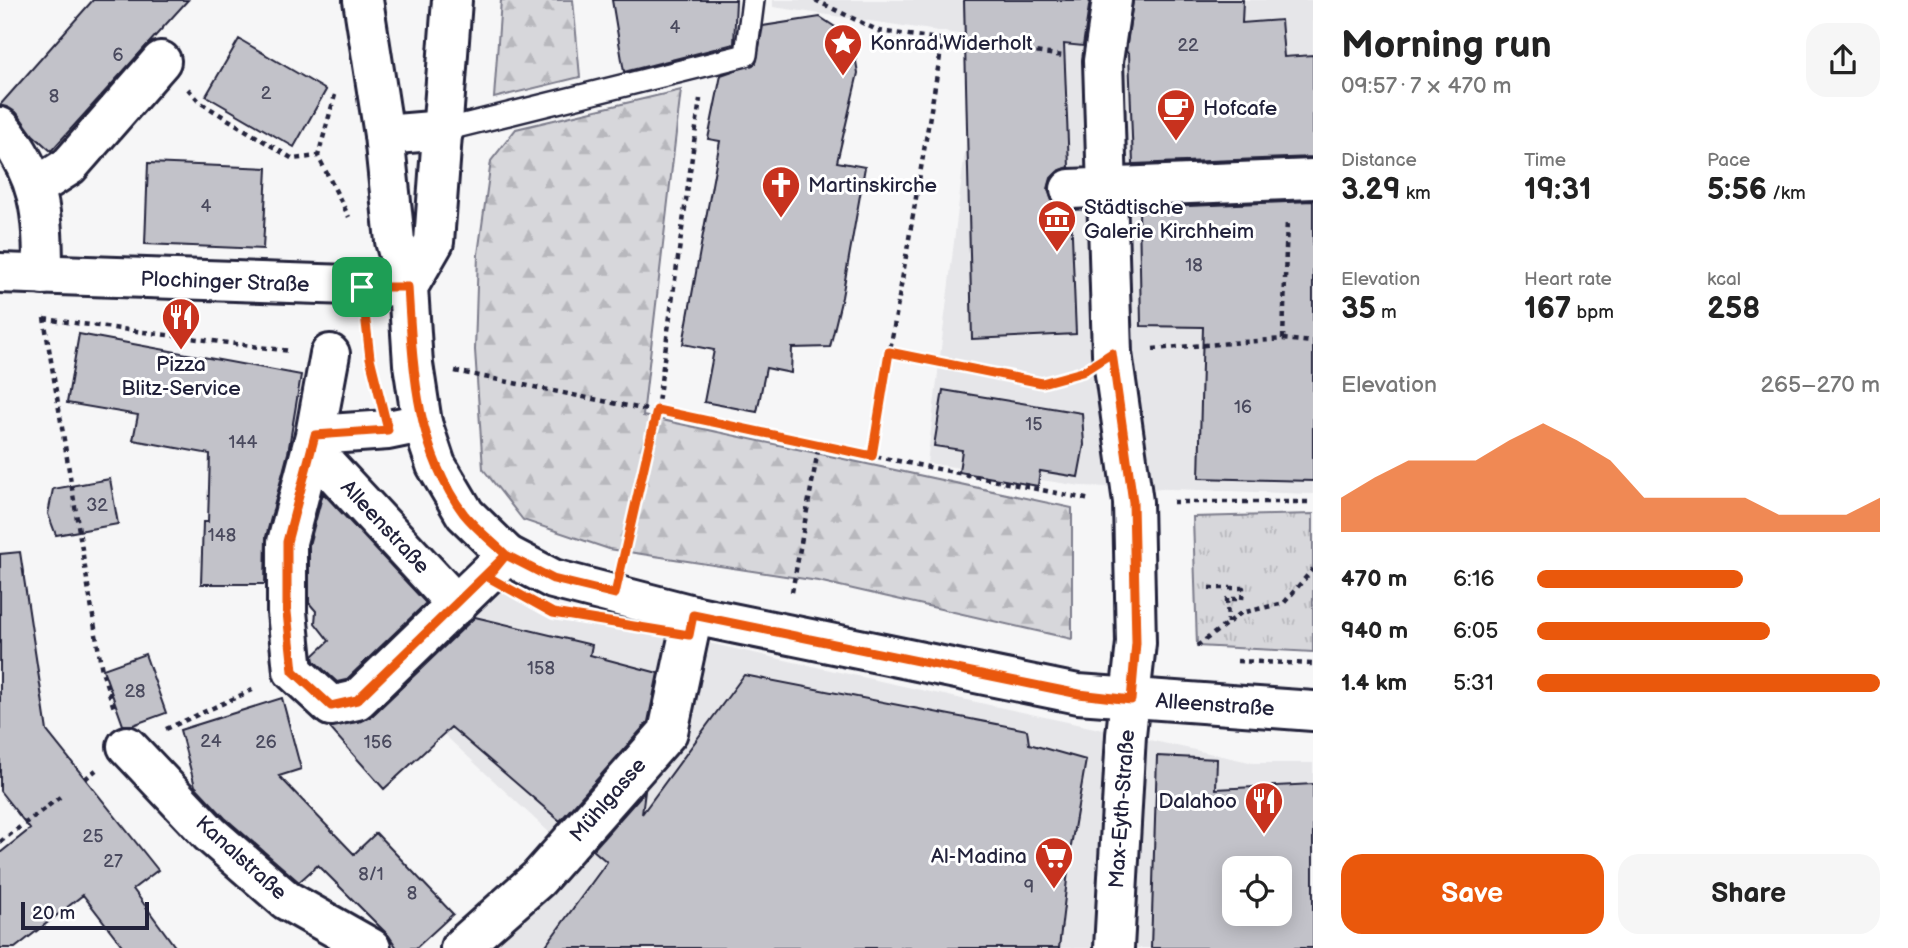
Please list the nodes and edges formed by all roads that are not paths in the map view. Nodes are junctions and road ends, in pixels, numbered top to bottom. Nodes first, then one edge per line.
1 (363, 0) edge
2 (452, 0) edge
3 (753, 0) edge
4 (1111, 0) edge
5 (161, 61) road end
6 (0, 127) edge
7 (444, 130) junction
8 (384, 135) junction
9 (1301, 180) edge
10 (36, 187) junction
11 (1108, 188) junction
12 (1070, 189) dead end
13 (0, 273) edge
14 (43, 275) junction
15 (408, 287) junction
16 (330, 354) road end
17 (422, 423) junction
18 (314, 442) junction
19 (506, 555) junction
20 (457, 605) junction
21 (693, 615) junction
22 (1131, 700) junction
23 (1313, 711) edge
24 (127, 746) road end
25 (371, 948) edge
26 (460, 948) edge
27 (1114, 948) edge

1 - 8 street, Alleenstraße
2 - 7 street
3 - 7 lane
4 - 11 street, Max-Eyth-Straße
5 - 10 street
6 - 10 street
7 - 8 street
7 - 15 street
8 - 15 street, Alleenstraße
9 - 11 street
10 - 14 street
11 - 12 street
11 - 22 street, Max-Eyth-Straße
13 - 14 street, Plochinger Straße
14 - 15 street, Plochinger Straße
15 - 17 street, Alleenstraße
16 - 18 street
17 - 18 street
17 - 19 street, Alleenstraße
18 - 20 street, Alleenstraße
18 - 20 street
19 - 20 street
19 - 21 street, Alleenstraße
21 - 22 street, Alleenstraße
21 - 26 street, Mühlgasse
22 - 23 street, Alleenstraße
22 - 27 street, Max-Eyth-Straße
24 - 25 street, Kanalstraße

